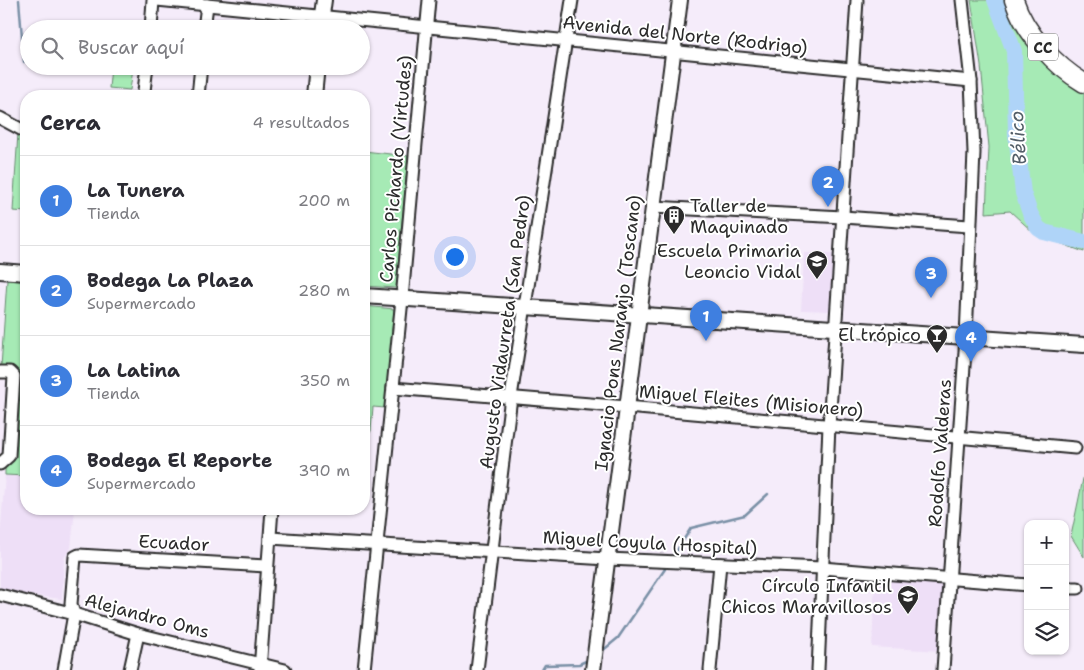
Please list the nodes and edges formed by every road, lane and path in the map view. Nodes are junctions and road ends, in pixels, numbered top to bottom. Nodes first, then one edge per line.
1 (155, 0) edge
2 (324, 0) edge
3 (429, 0) edge
4 (572, 0) edge
5 (680, 0) edge
6 (857, 0) edge
7 (962, 0) edge
8 (1014, 0) edge
9 (207, 5) junction
10 (152, 20) edge
11 (205, 20) edge
12 (302, 20) edge
13 (321, 20) edge
14 (370, 25) edge
15 (426, 27) junction
16 (567, 41) junction
17 (673, 51) junction
18 (854, 69) junction
19 (146, 75) edge
20 (200, 75) edge
21 (316, 75) edge
22 (971, 81) junction
23 (1084, 83) edge
24 (144, 90) edge
25 (199, 90) edge
26 (315, 90) edge
27 (0, 118) edge
28 (20, 129) edge
29 (653, 206) junction
30 (843, 216) junction
31 (969, 226) junction
32 (0, 271) edge
33 (20, 273) edge
34 (370, 296) edge
35 (402, 299) junction
36 (525, 307) junction
37 (639, 315) junction
38 (836, 328) junction
39 (966, 337) junction
40 (1084, 345) edge
41 (0, 372) edge
42 (393, 388) junction
43 (511, 397) junction
44 (627, 406) junction
45 (829, 426) junction
46 (958, 436) junction
47 (1075, 448) dead end
48 (4, 460) edge
49 (272, 515) edge
50 (270, 538) junction
51 (377, 546) junction
52 (492, 552) junction
53 (607, 559) junction
54 (720, 564) junction
55 (267, 566) junction
56 (822, 568) junction
57 (949, 580) junction
58 (1024, 585) edge
59 (1069, 588) edge
60 (1078, 588) dead end
61 (0, 595) edge
62 (74, 614) junction
63 (138, 634) junction
64 (260, 667) edge
65 (64, 670) edge
66 (130, 670) edge
67 (285, 670) edge
68 (364, 670) edge
69 (477, 670) edge
70 (592, 670) edge
71 (710, 670) edge
72 (818, 670) edge
73 (943, 670) edge

1 - 9 street, Avenida del Norte (Rodrigo)
1 - 10 street
2 - 13 street
3 - 15 street, Carlos Pichardo (Virtudes)
4 - 16 street, Augusto Vidaurreta (San Pedro)
5 - 17 street, Ignacio Pons Naranjo (Toscano)
6 - 18 street
7 - 22 street, Rodolfo Valderas
8 - 23 main road, CC
9 - 11 street
9 - 12 street, Avenida del Norte (Rodrigo)
14 - 15 street, Avenida del Norte (Rodrigo)
15 - 16 street, Avenida del Norte (Rodrigo)
15 - 35 street, Carlos Pichardo (Virtudes)
16 - 17 street, Avenida del Norte (Rodrigo)
16 - 36 street, Augusto Vidaurreta (San Pedro)
17 - 18 street, Avenida del Norte (Rodrigo)
17 - 29 street, Ignacio Pons Naranjo (Toscano)
18 - 22 street, Avenida del Norte (Rodrigo)
18 - 30 street
19 - 24 street
20 - 25 street
21 - 26 street
22 - 31 street, Rodolfo Valderas
27 - 28 street
29 - 30 street
29 - 37 street, Ignacio Pons Naranjo (Toscano)
30 - 31 street
30 - 38 street
31 - 39 street, Rodolfo Valderas
32 - 33 street
34 - 35 street
35 - 36 street
35 - 42 street, Carlos Pichardo (Virtudes)
36 - 37 street
36 - 43 street, Augusto Vidaurreta (San Pedro)
37 - 38 street
37 - 44 street, Ignacio Pons Naranjo (Toscano)
38 - 39 street
38 - 45 street
39 - 40 street
39 - 46 street, Rodolfo Valderas
41 - 48 street
42 - 43 street, Miguel Fleites (Misionero)
42 - 51 street, Carlos Pichardo (Virtudes)
43 - 44 street, Miguel Fleites (Misionero)
43 - 52 street, Augusto Vidaurreta (San Pedro)
44 - 45 street, Miguel Fleites (Misionero)
44 - 53 street, Ignacio Pons Naranjo (Toscano)
45 - 46 street, Miguel Fleites (Misionero)
45 - 56 street
46 - 47 street, Miguel Fleites (Misionero)
46 - 57 street, Rodolfo Valderas
49 - 50 street
50 - 51 street, Miguel Coyula (Hospital)
50 - 55 street
51 - 52 street, Miguel Coyula (Hospital)
51 - 68 street, Carlos Pichardo (Virtudes)
52 - 53 street, Miguel Coyula (Hospital)
52 - 69 street, Augusto Vidaurreta (San Pedro)
53 - 54 street, Miguel Coyula (Hospital)
53 - 70 street, Ignacio Pons Naranjo (Toscano)
54 - 56 street, Miguel Coyula (Hospital)
54 - 71 street
55 - 62 street, Ecuador
55 - 64 street
56 - 57 street, Miguel Coyula (Hospital)
56 - 72 street
57 - 58 street, Miguel Coyula (Hospital)
57 - 73 street, Rodolfo Valderas
59 - 60 street
61 - 62 street, Alejandro Oms
62 - 63 street, Alejandro Oms
62 - 65 street
63 - 64 street, Alejandro Oms
63 - 66 street
64 - 67 street, Alejandro Oms

